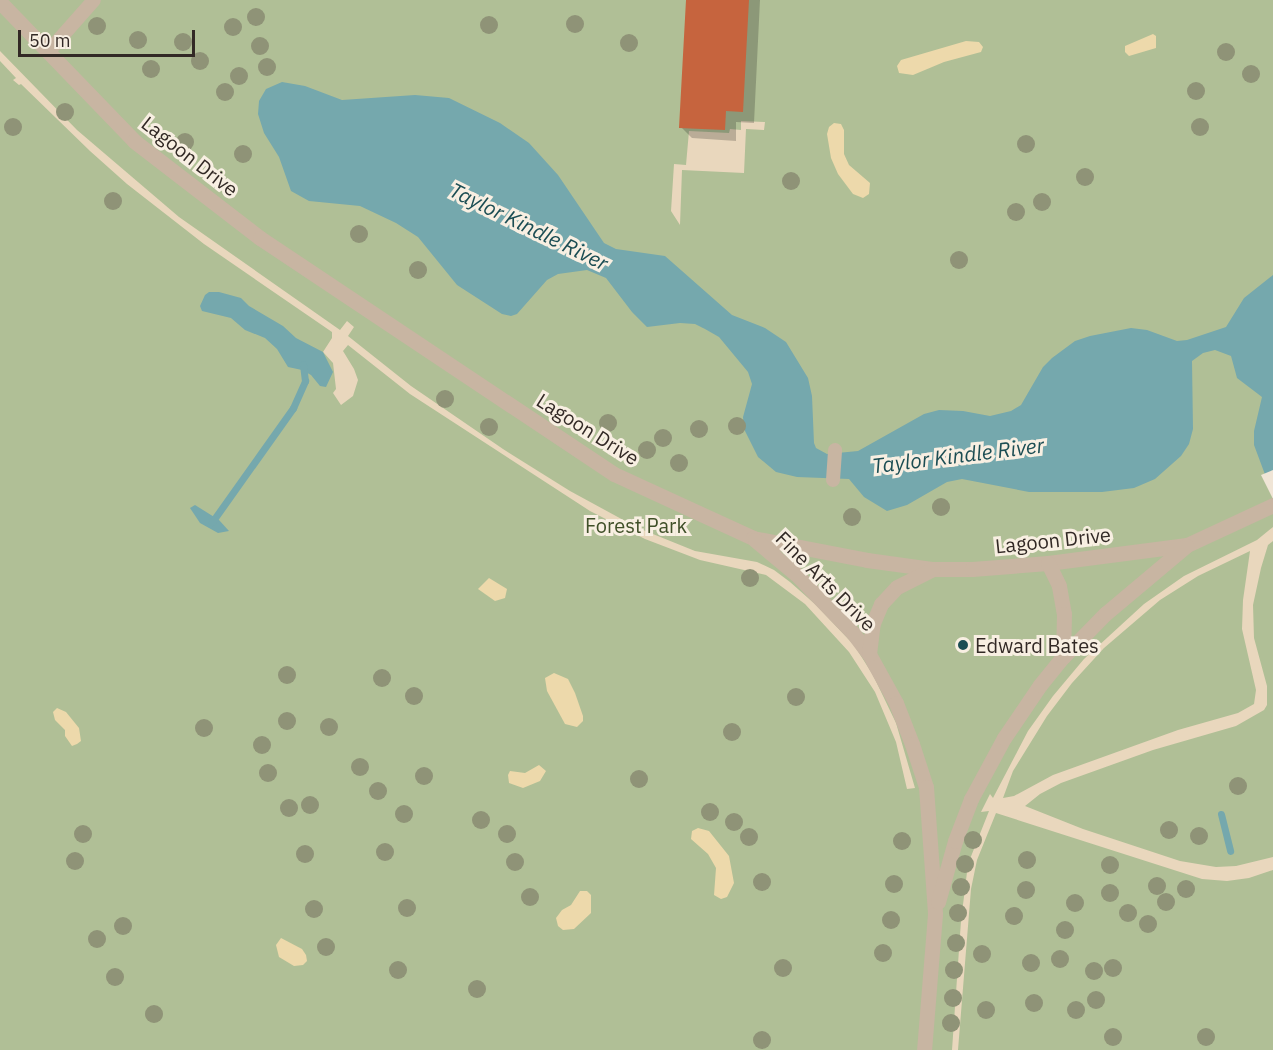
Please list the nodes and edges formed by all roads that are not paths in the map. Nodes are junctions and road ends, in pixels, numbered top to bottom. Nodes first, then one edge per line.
1 (94, 0) edge
2 (0, 2) edge
3 (48, 52) junction
4 (835, 450) dead end
5 (833, 480) dead end
6 (1273, 505) edge
7 (753, 538) junction
8 (1187, 545) junction
9 (1048, 563) junction
10 (933, 569) junction
11 (869, 654) junction
12 (1063, 657) junction
13 (935, 914) junction
14 (924, 1050) edge

1 - 3 lane
2 - 3 street, Lagoon Drive
3 - 7 street, Lagoon Drive
4 - 5 lane
6 - 8 street, Lagoon Drive
7 - 10 street, Lagoon Drive
7 - 11 street, Fine Arts Drive
8 - 9 street, Lagoon Drive
8 - 12 street, Fine Arts Drive
9 - 10 street, Lagoon Drive
9 - 12 street
10 - 11 street, Fine Arts Drive
11 - 13 street, Fine Arts Drive
12 - 13 street, Fine Arts Drive
13 - 14 street, Fine Arts Drive

